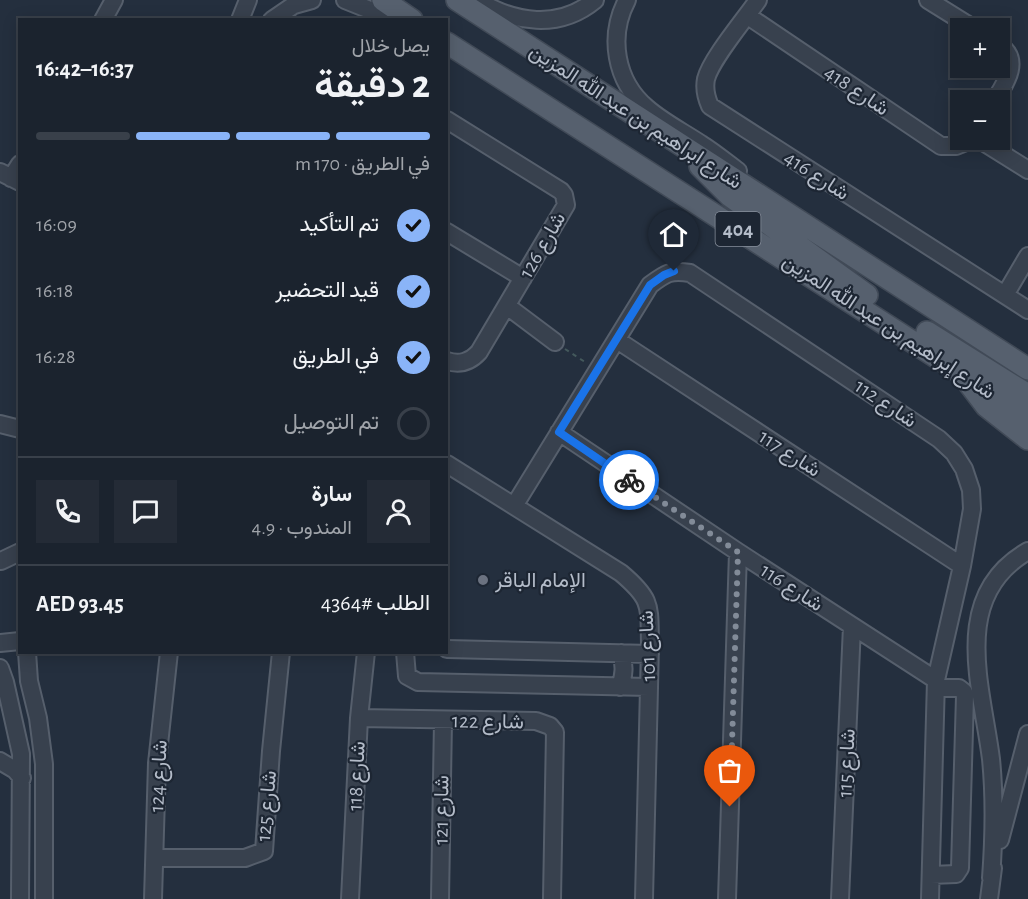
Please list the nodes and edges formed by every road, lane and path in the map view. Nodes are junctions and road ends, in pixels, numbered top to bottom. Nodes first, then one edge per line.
1 (114, 0) edge
2 (248, 0) edge
3 (312, 0) edge
4 (345, 0) edge
5 (383, 0) edge
6 (457, 0) edge
7 (477, 0) edge
8 (595, 0) edge
9 (627, 0) edge
10 (758, 0) edge
11 (928, 0) edge
12 (748, 16) junction
13 (104, 18) edge
14 (241, 18) edge
15 (276, 18) edge
16 (390, 18) edge
17 (409, 18) edge
18 (957, 18) edge
19 (448, 44) edge
20 (448, 121) edge
21 (950, 146) edge
22 (686, 147) junction
23 (996, 150) edge
24 (1028, 170) edge
25 (803, 225) junction
26 (448, 233) edge
27 (1028, 256) edge
28 (523, 278) junction
29 (1005, 295) junction
30 (507, 306) junction
31 (1028, 310) edge
32 (617, 340) junction
33 (555, 342) joint
34 (448, 361) edge
35 (1028, 369) edge
36 (598, 370) junction
37 (963, 372) junction
38 (1028, 395) edge
39 (1028, 416) edge
40 (0, 424) edge
41 (18, 428) edge
42 (559, 432) junction
43 (1028, 439) edge
44 (448, 465) edge
45 (514, 506) junction
46 (1028, 551) edge
47 (738, 552) junction
48 (18, 553) edge
49 (1, 562) edge
50 (18, 564) edge
51 (962, 566) junction
52 (852, 626) junction
53 (18, 641) edge
54 (0, 643) edge
55 (448, 649) edge
56 (621, 653) junction
57 (27, 654) edge
58 (169, 654) edge
59 (281, 654) edge
60 (366, 654) edge
61 (405, 654) edge
62 (650, 654) junction
63 (0, 668) edge
64 (936, 684) junction
65 (620, 687) junction
66 (649, 687) junction
67 (358, 718) junction
68 (443, 721) junction
69 (1028, 734) edge
70 (17, 735) junction
71 (0, 752) edge
72 (0, 761) edge
73 (22, 778) junction
74 (21, 828) junction
75 (45, 828) junction
76 (155, 858) junction
77 (931, 875) junction
78 (991, 878) junction
79 (20, 899) edge
80 (44, 899) edge
81 (153, 899) edge
82 (350, 899) edge
83 (440, 899) edge
84 (552, 899) edge
85 (644, 899) edge
86 (727, 899) edge
87 (840, 899) edge
88 (930, 899) edge
89 (989, 899) edge

1 - 13 street
2 - 14 street
3 - 15 street
4 - 16 street
5 - 17 main road
6 - 22 main road, شارع ابراهيم بن عبد الله المزين / 404
7 - 8 street
9 - 25 street
10 - 12 street, شارع 416
11 - 18 street
12 - 21 street, شارع 418
12 - 29 street, شارع 416
19 - 37 main road, شارع إبراهيم بن عبد الله المزين / 404
20 - 28 street, شارع 126
22 - 25 main road, شارع ابراهيم بن عبد الله المزين / 404
22 - 38 main road
23 - 24 street
25 - 35 main road, شارع ابراهيم بن عبد الله المزين / 404
26 - 28 street
27 - 29 street
28 - 30 street, شارع 126
29 - 31 street, شارع 416
30 - 33 street
30 - 34 street, شارع 126
32 - 36 street, شارع 112
32 - 51 street, شارع 117
32 - 51 street, شارع 112
33 - 36 path
36 - 42 street, شارع 112
37 - 39 main road, شارع إبراهيم بن عبد الله المزين / 404
37 - 43 main road
40 - 41 street
42 - 45 street, شارع 112
42 - 47 street, شارع 116
44 - 45 street, شارع 101
45 - 62 street, شارع 101
46 - 78 street
47 - 52 street, شارع 116
47 - 86 street
48 - 49 street
49 - 50 street
51 - 64 street, شارع 112
52 - 64 street, شارع 116
52 - 87 street, شارع 115
53 - 54 street
55 - 56 street
56 - 62 street
56 - 65 street
57 - 75 street
58 - 76 street, شارع 124
59 - 76 street, شارع 125
60 - 67 street, شارع 118
61 - 65 street
62 - 66 street, شارع 101
63 - 70 street
64 - 77 street, شارع 112
64 - 77 street
65 - 66 street
66 - 85 street, شارع 101
67 - 68 street, شارع 122
67 - 82 street, شارع 118
68 - 83 street, شارع 121
68 - 84 street, شارع 122
69 - 78 street
70 - 71 street
70 - 73 street
72 - 73 street
73 - 74 street
74 - 75 street
74 - 79 street
75 - 80 street
76 - 81 street, شارع 124
77 - 88 street, شارع 112
78 - 89 street

